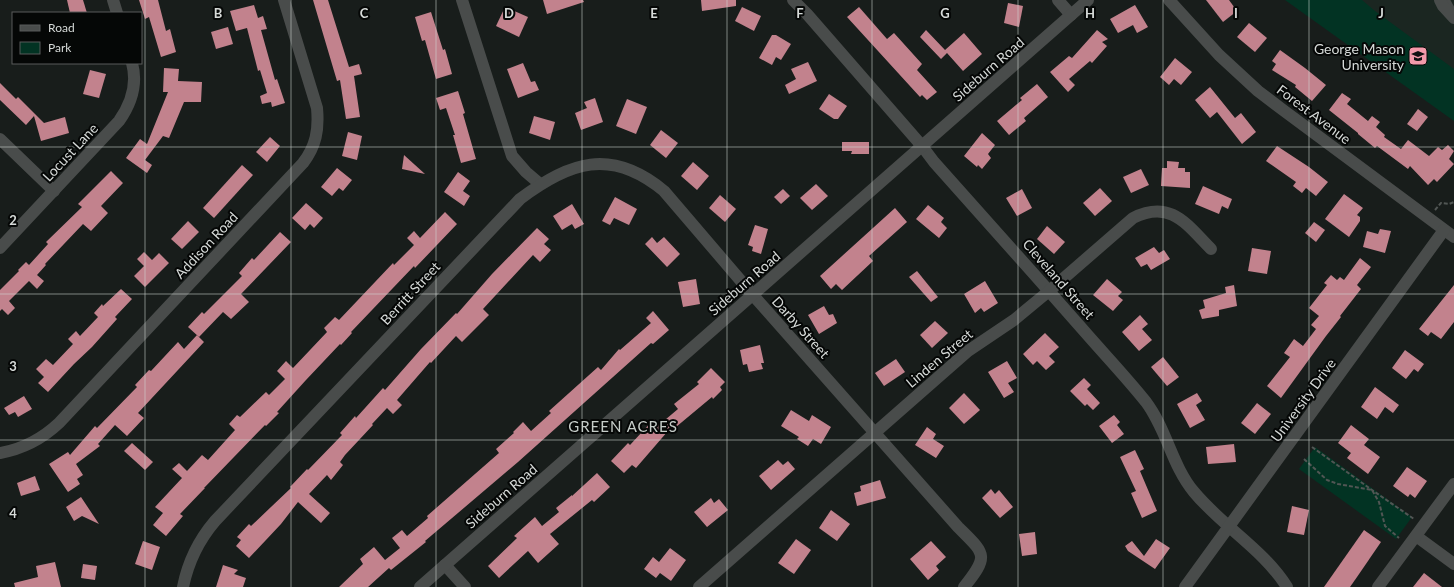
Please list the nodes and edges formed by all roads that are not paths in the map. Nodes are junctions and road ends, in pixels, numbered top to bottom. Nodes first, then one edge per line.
1 (114, 0) edge
2 (284, 0) edge
3 (462, 0) edge
4 (793, 0) edge
5 (1058, 0) edge
6 (1088, 0) edge
7 (1169, 0) edge
8 (1440, 0) edge
9 (1447, 0) edge
10 (118, 12) edge
11 (1454, 13) edge
12 (1071, 15) junction
13 (1454, 18) edge
14 (132, 64) edge
15 (0, 140) edge
16 (922, 146) junction
17 (540, 184) junction
18 (54, 191) junction
19 (1449, 233) edge
20 (0, 248) edge
21 (1211, 249) dead end
22 (1049, 291) junction
23 (753, 295) junction
24 (875, 432) junction
25 (0, 453) edge
26 (1454, 484) edge
27 (1229, 526) junction
28 (1416, 536) junction
29 (1454, 564) edge
30 (445, 565) junction
31 (183, 587) edge
32 (420, 587) edge
33 (465, 587) edge
34 (699, 587) edge
35 (964, 587) edge
36 (1185, 587) edge
37 (1287, 587) edge
38 (1378, 587) edge

1 - 10 street
2 - 25 street, Addison Road
3 - 17 street
4 - 16 street, Cleveland Street
5 - 12 street
6 - 12 street, Sideburn Road
7 - 19 street, Forest Avenue
8 - 13 street
9 - 11 lane
12 - 16 street, Sideburn Road
14 - 18 street, Locust Lane
15 - 18 street
16 - 22 street, Cleveland Street
16 - 23 street, Sideburn Road
17 - 23 street, Darby Street
17 - 31 street, Berritt Street
18 - 20 street, Locust Lane
19 - 27 street, University Drive
21 - 22 street, Linden Street
22 - 24 street, Linden Street
22 - 27 street, Cleveland Street
23 - 24 street, Darby Street
23 - 30 street, Sideburn Road
24 - 34 street, Linden Street
24 - 35 street, Darby Street
26 - 28 street
27 - 36 street, University Drive
27 - 37 street, Cleveland Street
28 - 29 street
28 - 38 street
30 - 32 street, Sideburn Road
30 - 33 street

